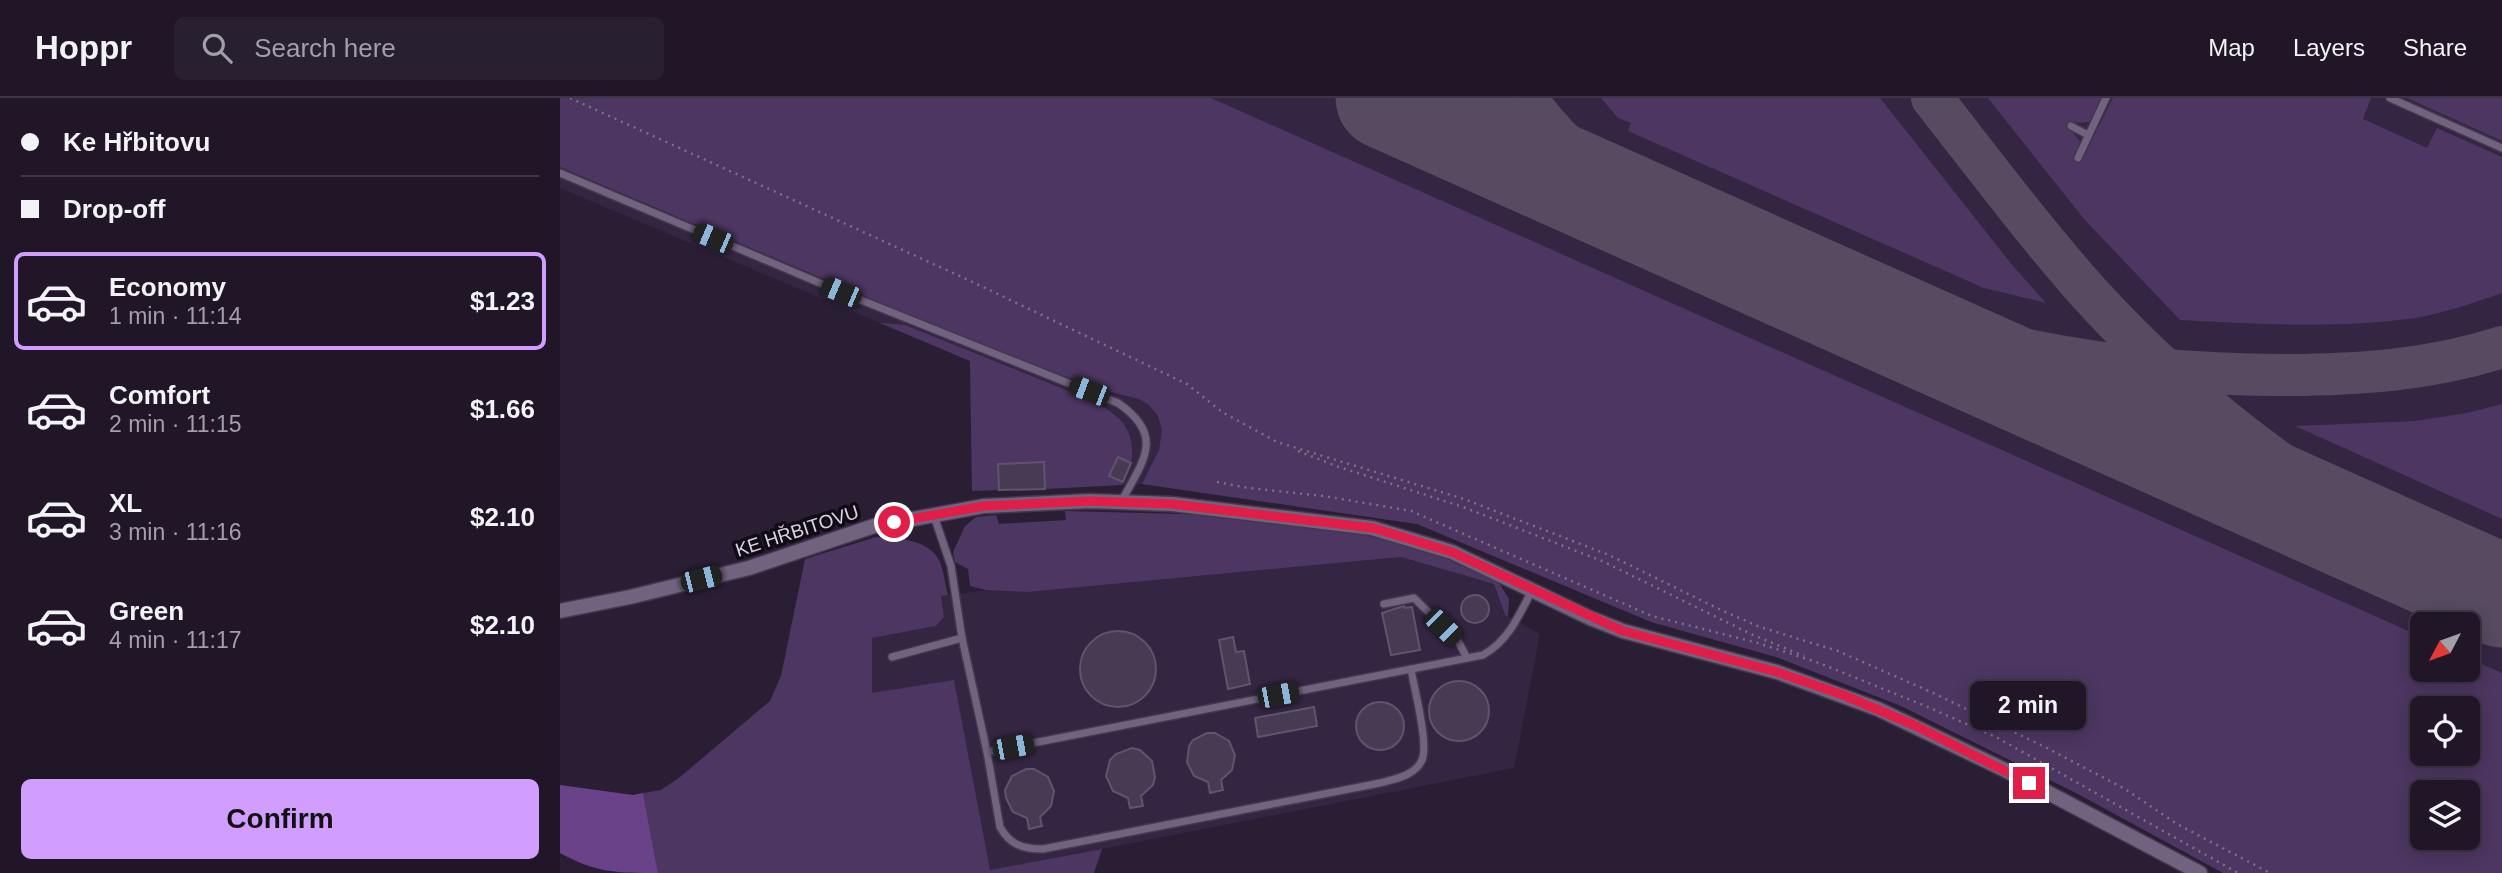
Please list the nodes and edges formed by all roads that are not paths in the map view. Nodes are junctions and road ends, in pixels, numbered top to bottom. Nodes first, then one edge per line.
1 (2106, 98) edge
2 (2390, 98) edge
3 (2071, 126) dead end
4 (2088, 135) junction
5 (2502, 148) edge
6 (2078, 158) dead end
7 (560, 173) edge
8 (1121, 502) junction
9 (934, 515) junction
10 (1532, 590) junction
11 (1384, 604) dead end
12 (560, 611) edge
13 (962, 638) junction
14 (892, 657) dead end
15 (1467, 658) junction
16 (1410, 669) junction
17 (987, 752) junction
18 (2200, 873) edge

1 - 4 lane
2 - 5 lane
3 - 4 lane
4 - 6 lane
7 - 8 lane
8 - 9 street, KE HŘBITOVU
8 - 10 street, KE HŘBITOVU
9 - 12 street, KE HŘBITOVU
9 - 13 lane
10 - 15 lane
10 - 18 street, KE HŘBITOVU
11 - 15 lane
13 - 14 lane
13 - 17 lane
15 - 16 lane
16 - 17 lane
16 - 17 lane

